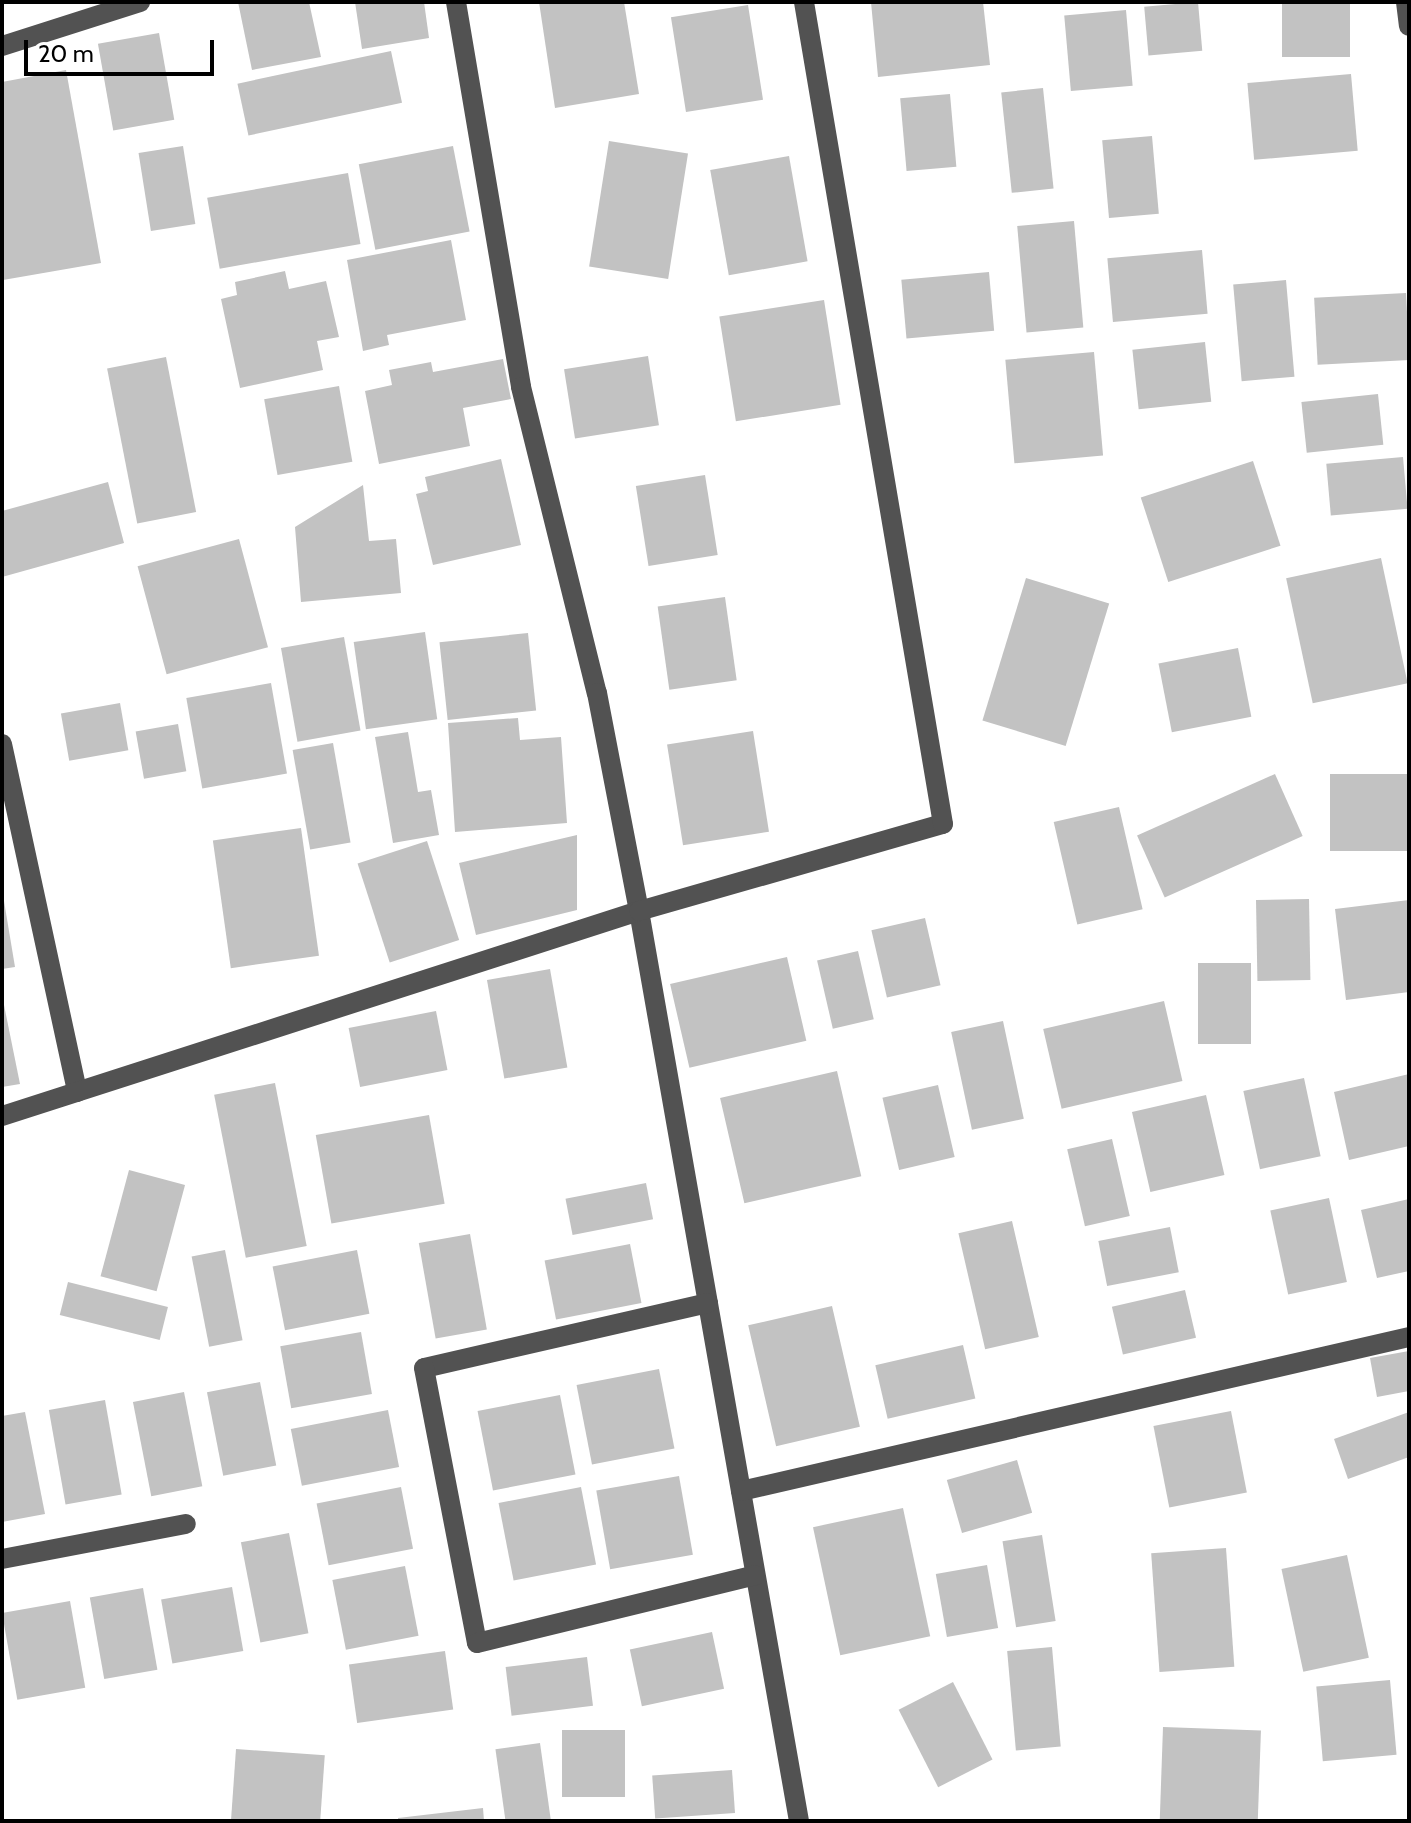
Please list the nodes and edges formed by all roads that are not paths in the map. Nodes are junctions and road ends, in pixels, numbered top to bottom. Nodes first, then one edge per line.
1 (140, 2) edge
2 (456, 2) edge
3 (804, 2) edge
4 (1406, 2) edge
5 (1409, 26) edge
6 (2, 46) edge
7 (2, 744) edge
8 (10, 824) edge
9 (639, 911) junction
10 (77, 1092) junction
11 (2, 1116) edge
12 (708, 1303) junction
13 (1409, 1337) edge
14 (741, 1491) junction
15 (186, 1524) dead end
16 (2, 1559) edge
17 (755, 1575) junction
18 (799, 1821) edge

1 - 6 street
2 - 9 street
3 - 9 street
4 - 5 street
7 - 8 street
8 - 10 street
9 - 10 street
9 - 12 street
10 - 11 street
12 - 14 street
12 - 17 street
13 - 14 street
14 - 17 street
15 - 16 street
17 - 18 street

